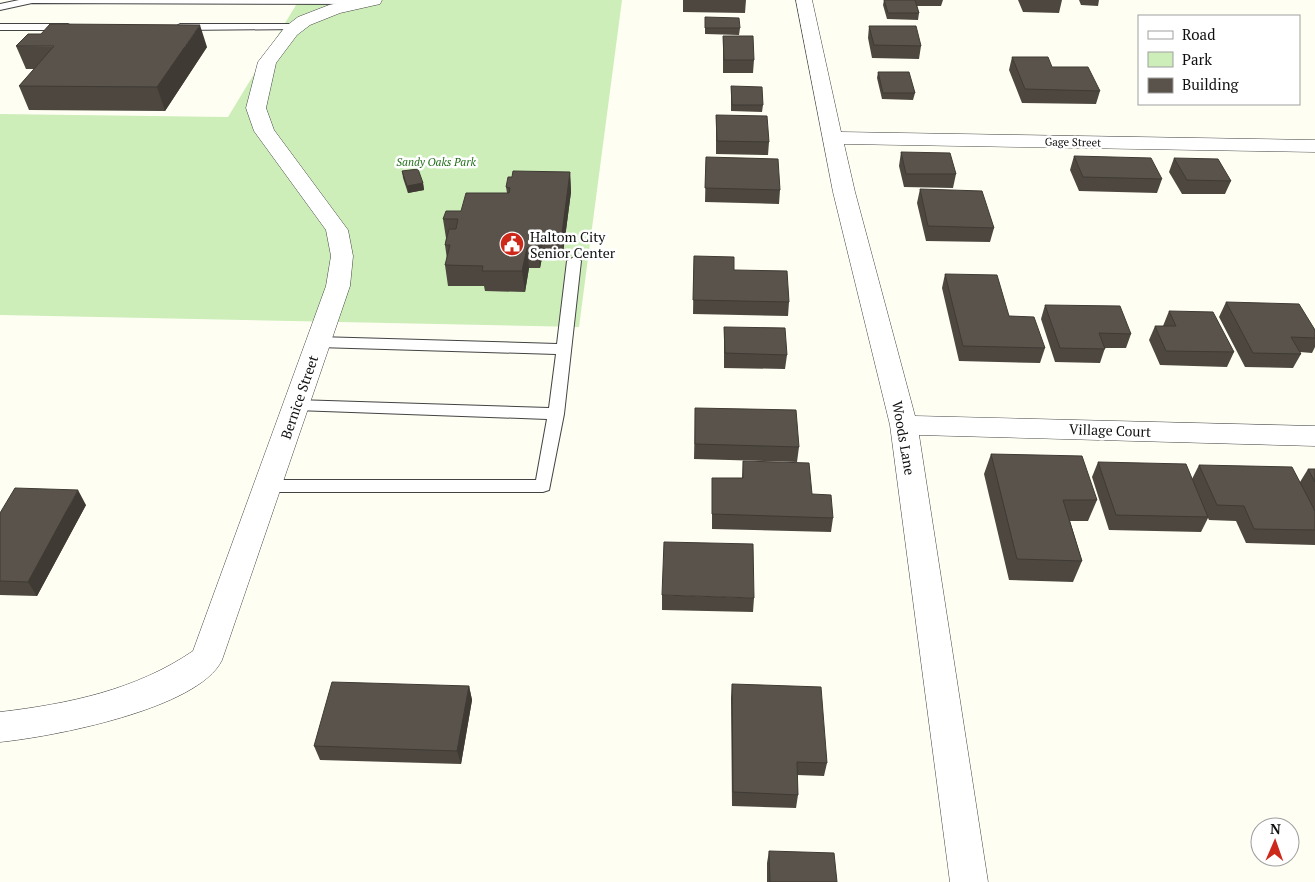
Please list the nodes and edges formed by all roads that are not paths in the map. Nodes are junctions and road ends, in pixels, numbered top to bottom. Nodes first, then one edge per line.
1 (804, 0) edge
2 (372, 1) edge
3 (0, 7) edge
4 (0, 26) edge
5 (79, 27) edge
6 (168, 27) edge
7 (297, 27) junction
8 (832, 138) junction
9 (1315, 146) edge
10 (574, 261) dead end
11 (318, 342) junction
12 (564, 349) junction
13 (296, 405) junction
14 (556, 414) junction
15 (904, 424) junction
16 (1315, 436) edge
17 (268, 486) junction
18 (0, 727) edge
19 (970, 882) edge

1 - 8 street, Woods Lane
2 - 3 lane
2 - 7 street, Bernice Street
4 - 5 lane
6 - 7 lane
7 - 11 street, Bernice Street
8 - 9 street, Gage Street
8 - 15 street, Woods Lane
10 - 12 lane
11 - 12 lane
11 - 13 street, Bernice Street
12 - 14 lane
13 - 14 lane
13 - 17 street, Bernice Street
14 - 17 lane
15 - 16 street, Village Court
15 - 19 street, Woods Lane
17 - 18 street, Bernice Street

